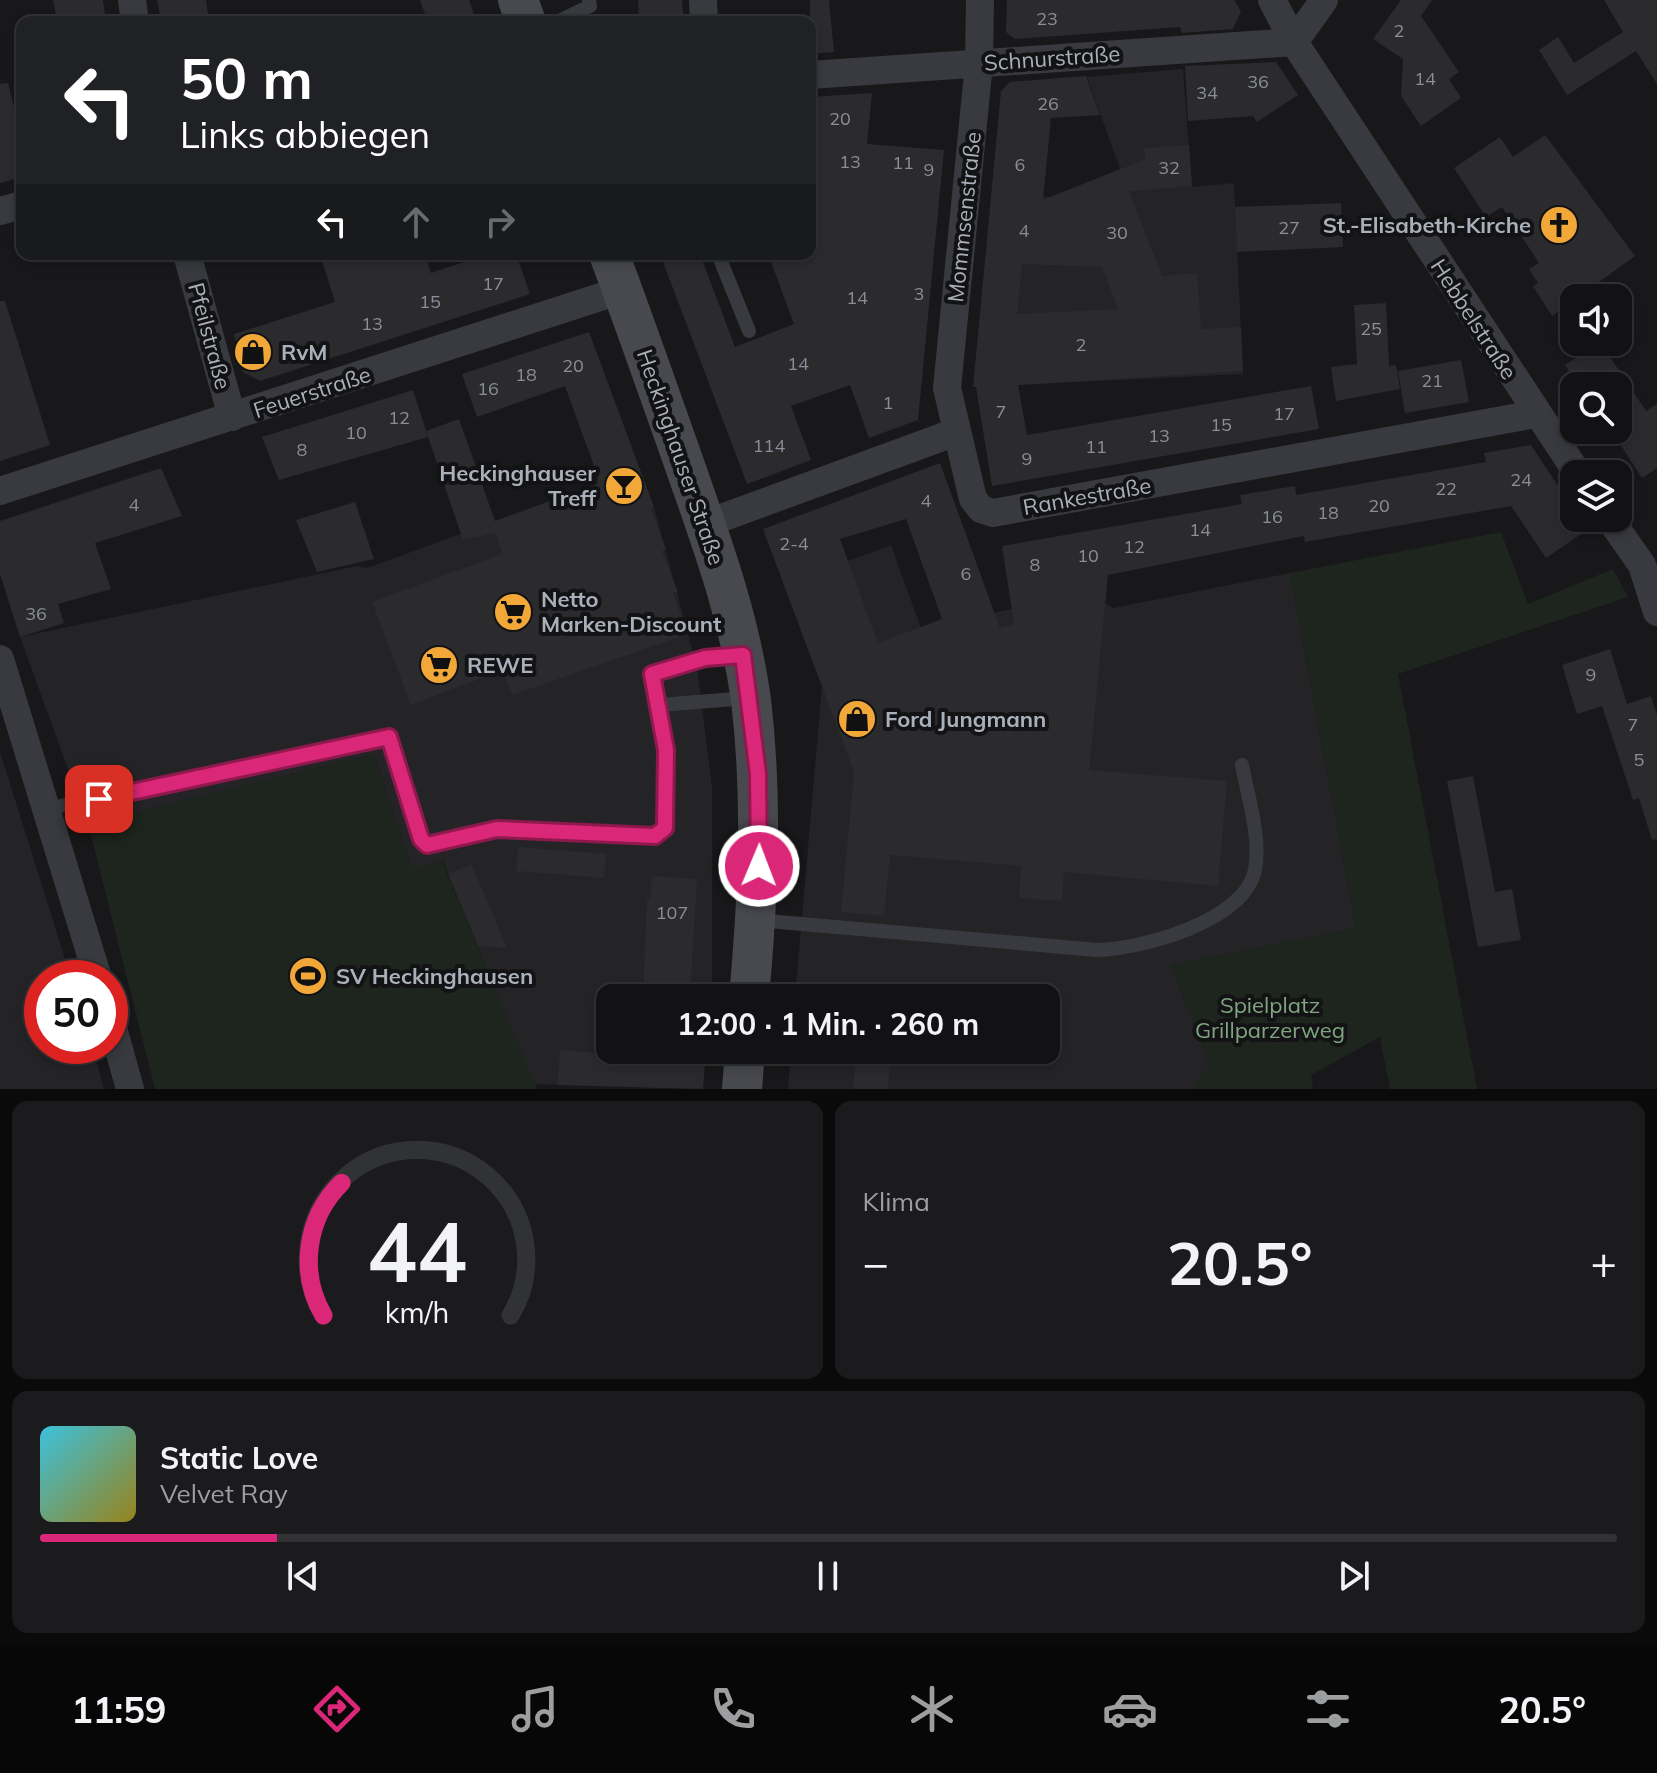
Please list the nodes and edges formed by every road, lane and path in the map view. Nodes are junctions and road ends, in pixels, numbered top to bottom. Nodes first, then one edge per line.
1 (980, 0) edge
2 (1272, 0) edge
3 (1324, 0) edge
4 (592, 2) edge
5 (568, 16) edge
6 (1294, 42) junction
7 (979, 63) junction
8 (816, 75) edge
9 (189, 260) edge
10 (720, 260) edge
11 (616, 272) edge
12 (749, 331) dead end
13 (1535, 414) junction
14 (232, 417) junction
15 (956, 432) junction
16 (1568, 460) edge
17 (0, 491) edge
18 (705, 524) junction
19 (1619, 532) edge
20 (1657, 612) edge
21 (743, 655) junction
22 (0, 659) edge
23 (750, 698) junction
24 (660, 705) junction
25 (1242, 765) dead end
26 (46, 809) junction
27 (756, 920) junction
28 (92, 960) edge
29 (750, 984) edge
30 (123, 1064) edge
31 (744, 1064) edge
32 (130, 1089) edge
33 (742, 1089) edge

1 - 7 street, Mommsenstraße
2 - 6 street, Hebbelstraße
3 - 6 street
4 - 5 lane
6 - 7 street, Schnurstraße
6 - 13 street, Hebbelstraße
7 - 8 street, Schnurstraße
7 - 15 street, Mommsenstraße
9 - 14 street, Pfeilstraße
10 - 12 lane
11 - 14 street, Feuerstraße
11 - 18 main road, Heckinghauser Straße
13 - 15 street, Rankestraße
13 - 16 street, Hebbelstraße
14 - 17 street, Feuerstraße
15 - 18 street
18 - 21 main road, Heckinghauser Straße
19 - 20 street
21 - 23 main road, Heckinghauser Straße
21 - 24 lane
22 - 26 street
23 - 24 lane
23 - 27 main road, Heckinghauser Straße
24 - 26 lane
25 - 27 lane
26 - 28 street
27 - 29 main road, Heckinghauser Straße
30 - 32 street
31 - 33 main road

